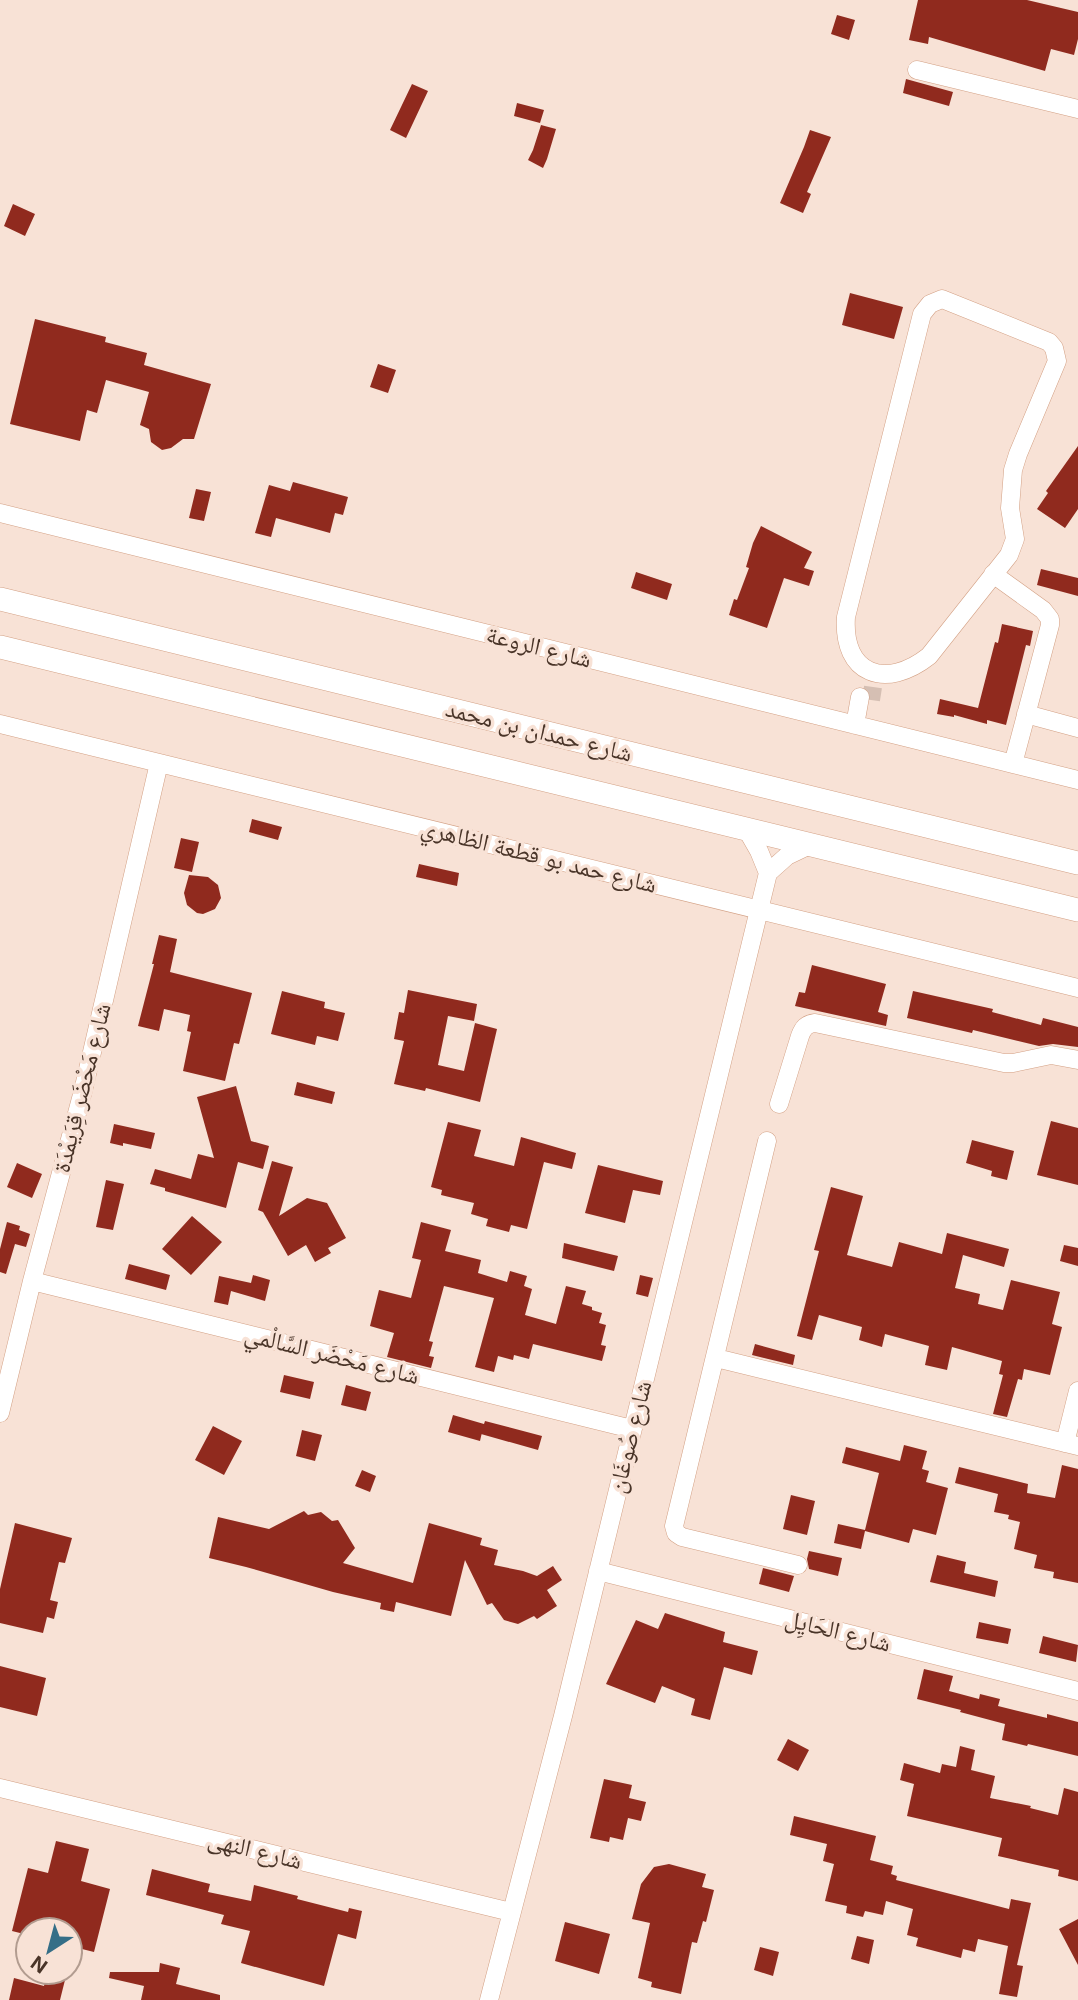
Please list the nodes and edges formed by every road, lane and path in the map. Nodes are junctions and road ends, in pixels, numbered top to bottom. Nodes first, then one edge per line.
1 (917, 70) dead end
2 (1078, 109) edge
3 (0, 513) edge
4 (993, 574) junction
5 (0, 599) edge
6 (0, 647) edge
7 (868, 686) junction
8 (1026, 714) junction
9 (0, 724) edge
10 (859, 726) junction
11 (1078, 727) edge
12 (159, 763) junction
13 (1013, 764) junction
14 (1078, 780) edge
15 (747, 830) junction
16 (810, 845) junction
17 (1078, 863) edge
18 (768, 873) junction
19 (759, 909) junction
20 (1078, 910) edge
21 (1078, 988) edge
22 (1078, 1060) edge
23 (779, 1104) dead end
24 (768, 1141) dead end
25 (32, 1280) junction
26 (716, 1358) junction
27 (1078, 1391) edge
28 (0, 1413) edge
29 (632, 1429) junction
30 (1071, 1445) edge
31 (798, 1565) dead end
32 (598, 1571) junction
33 (1078, 1691) edge
34 (0, 1788) edge
35 (511, 1912) junction
36 (489, 2000) edge

1 - 2 street
3 - 10 street, شارع الروعة
4 - 7 street
4 - 7 street
4 - 8 street
5 - 17 main road, شارع حمدان بن محمد
6 - 15 main road, شارع حمدان بن محمد
7 - 10 street
8 - 11 street
8 - 13 street
9 - 12 street, شارع حمد بو قطعة الظاهري
10 - 13 street, شارع الروعة
12 - 19 street, شارع حمد بو قطعة الظاهري
12 - 25 street, شارع مَحْضَر قِرَيمْدَة
13 - 14 street, شارع الروعة
15 - 16 main road, شارع حمدان بن محمد
15 - 18 street
16 - 18 street
16 - 20 main road, شارع حمدان بن محمد
18 - 19 street, شارع صُوغَان
19 - 21 street, شارع حمد بو قطعة الظاهري
19 - 29 street, شارع صُوغَان
22 - 23 street
24 - 26 street
25 - 28 street, شارع مَحْضَر قِرَيمْدَة
25 - 29 street, شارع مَحْضَر السَّالْمي
26 - 30 street
26 - 31 street
27 - 30 street
29 - 32 street, شارع صُوغَان
32 - 33 street, شارع الحَايِل
32 - 35 street, شارع صُوغَان
34 - 35 street, شارع النهى
35 - 36 street, شارع صُوغَان

